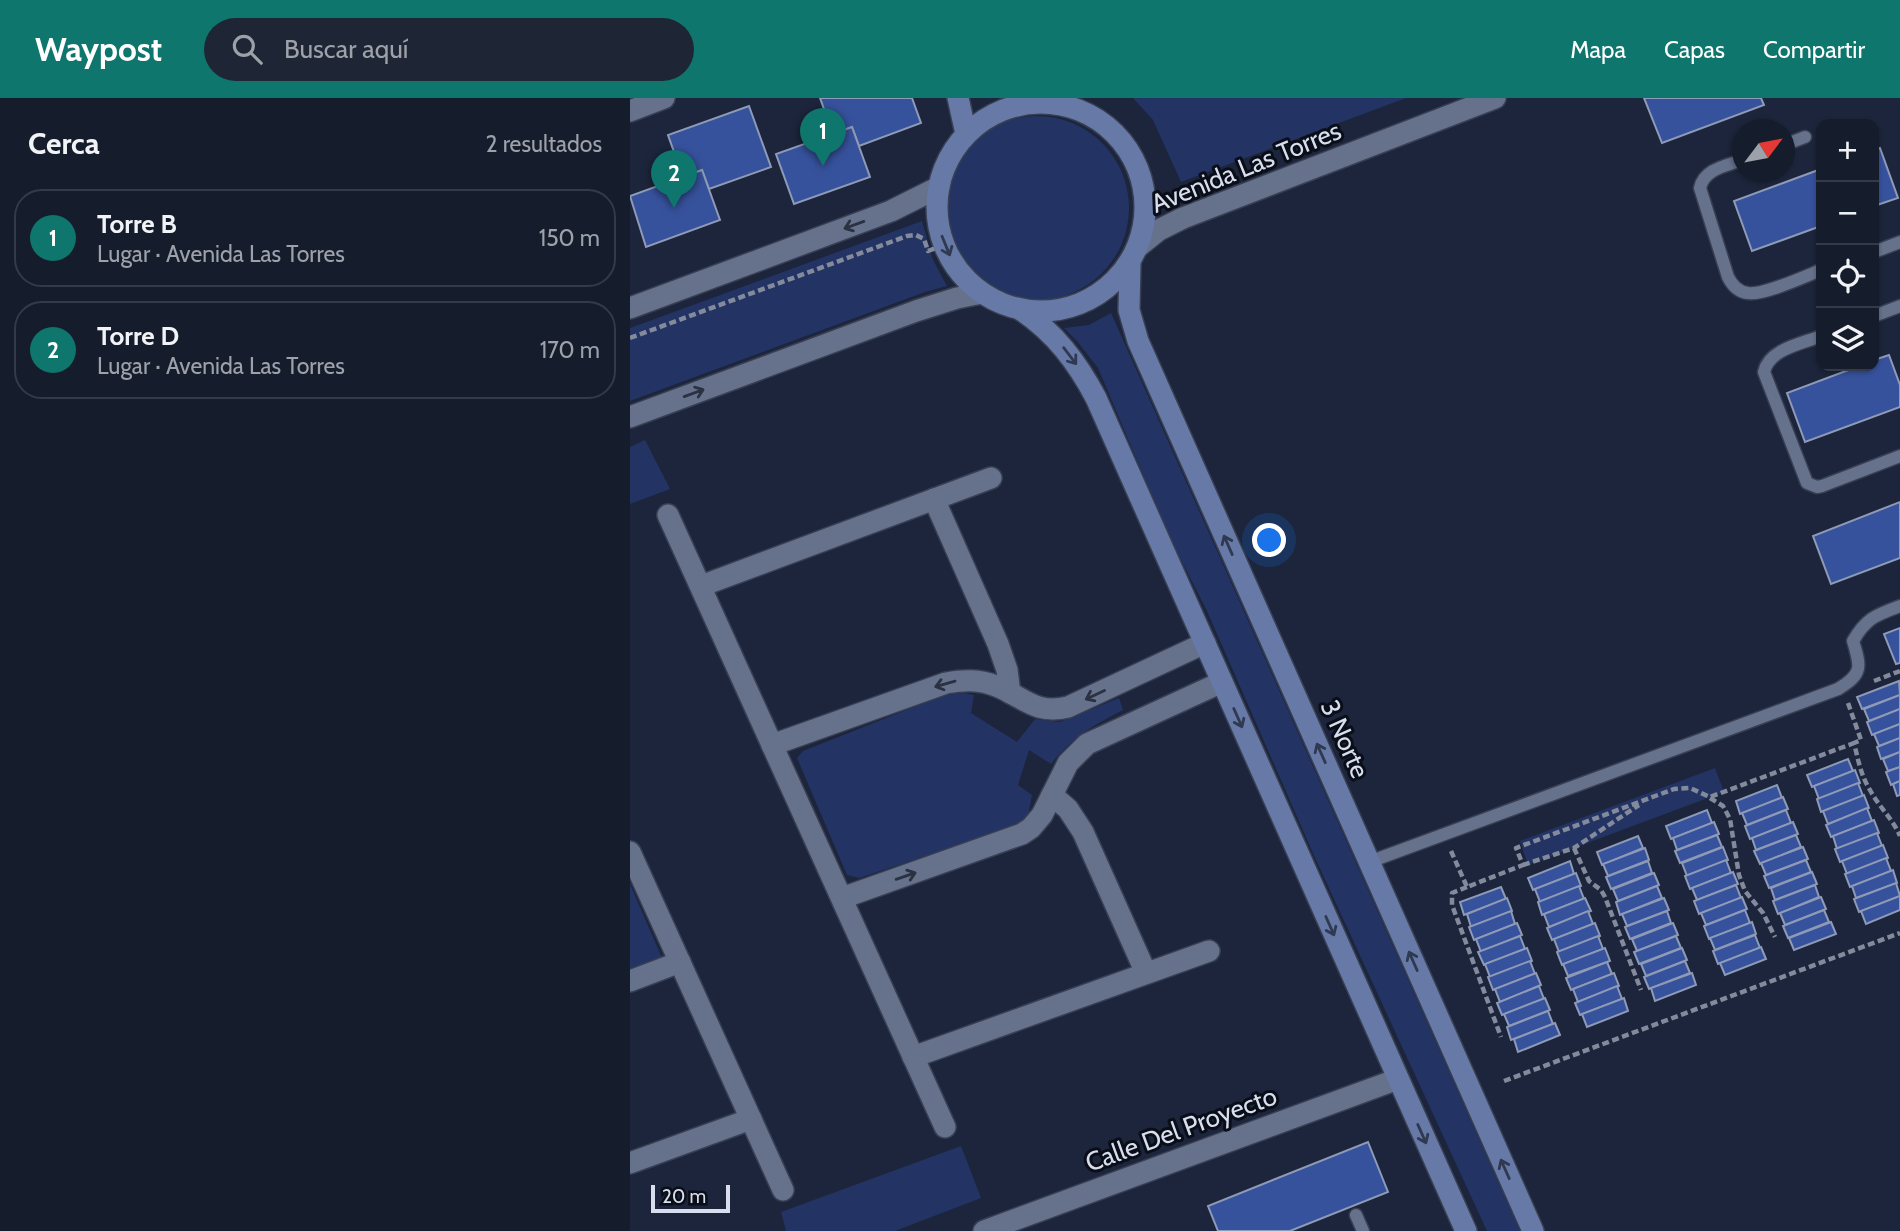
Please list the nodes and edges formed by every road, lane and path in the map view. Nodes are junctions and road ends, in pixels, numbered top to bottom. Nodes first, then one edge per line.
1 (664, 98) edge
2 (958, 98) edge
3 (1495, 98) edge
4 (630, 111) edge
5 (966, 134) junction
6 (1805, 137) dead end
7 (1795, 141) edge
8 (1732, 164) edge
9 (939, 187) junction
10 (1900, 242) edge
11 (944, 245) junction
12 (1879, 250) edge
13 (1135, 255) junction
14 (1816, 272) edge
15 (982, 293) junction
16 (1900, 306) edge
17 (630, 308) edge
18 (1021, 310) junction
19 (1879, 314) edge
20 (630, 338) edge
21 (1816, 338) edge
22 (630, 417) edge
23 (1900, 456) edge
24 (991, 478) dead end
25 (934, 499) junction
26 (668, 514) dead end
27 (701, 586) junction
28 (1900, 606) edge
29 (1205, 643) junction
30 (1222, 681) junction
31 (1842, 687) junction
32 (1010, 693) junction
33 (1853, 743) junction
34 (772, 745) junction
35 (1052, 795) junction
36 (1710, 797) junction
37 (1645, 801) junction
38 (1444, 835) junction
39 (1900, 836) edge
40 (1574, 848) junction
41 (630, 852) edge
42 (1369, 862) junction
43 (1523, 865) junction
44 (1467, 887) junction
45 (842, 898) junction
46 (1900, 933) edge
47 (1775, 937) dead end
48 (1209, 951) dead end
49 (680, 962) junction
50 (1146, 973) junction
51 (630, 981) edge
52 (1642, 990) dead end
53 (1502, 1037) dead end
54 (913, 1057) junction
55 (1398, 1079) junction
56 (1504, 1081) dead end
57 (751, 1119) junction
58 (945, 1127) dead end
59 (630, 1163) edge
60 (783, 1190) dead end
61 (1356, 1215) dead end
62 (984, 1231) edge
63 (1363, 1231) edge
64 (1465, 1231) edge
65 (1533, 1231) edge

1 - 4 street
2 - 5 street
3 - 13 street, Avenida Las Torres
5 - 9 street
5 - 13 street
6 - 7 lane
8 - 14 lane
9 - 11 street
9 -> 17 street
10 - 12 lane
11 -> 15 street
11 - 20 path
13 - 18 street
42 -> 13 street, 3 Norte
15 - 18 street
22 -> 15 street
16 - 19 lane
18 -> 29 street
21 - 23 lane
24 - 25 street
25 - 27 street
25 - 32 street
26 - 27 street
27 - 34 street
28 - 31 lane
29 - 30 street
29 -> 32 street
30 - 35 street
30 -> 55 street
31 - 33 path
31 - 38 lane
32 -> 34 street
33 - 36 path
33 - 39 path
34 - 45 street
45 -> 35 street
35 - 50 street
36 - 37 path
36 - 47 path
37 - 40 path
37 - 43 path
38 - 42 lane
38 - 44 path
40 - 43 path
40 - 52 path
41 - 49 street
65 -> 42 street, 3 Norte
43 - 44 path
44 - 53 path
45 - 54 street
46 - 56 path
48 - 50 street
49 - 51 street
49 - 57 street
50 - 54 street
54 - 58 street
55 - 62 street, Calle Del Proyecto
55 -> 64 street
57 - 59 street
57 - 60 street
61 - 63 lane

